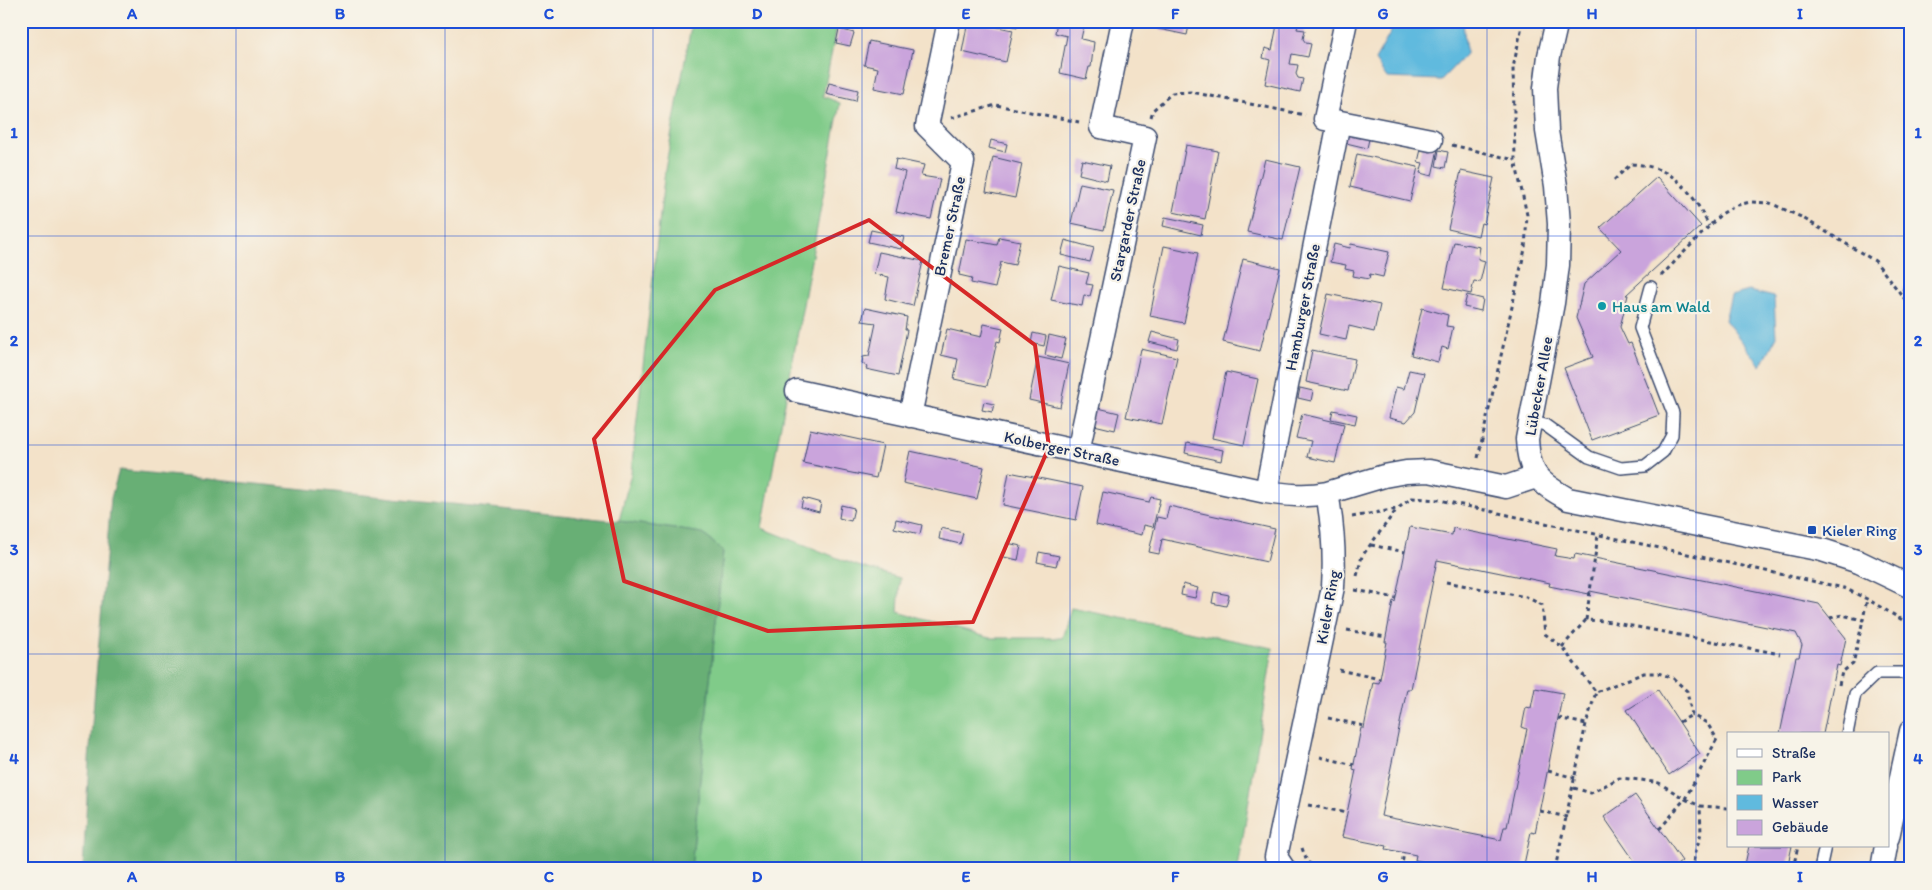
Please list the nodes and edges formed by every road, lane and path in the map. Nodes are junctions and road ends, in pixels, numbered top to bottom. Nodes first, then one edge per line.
1 (949, 21) edge
2 (1123, 21) edge
3 (1346, 21) edge
4 (1523, 21) edge
5 (1557, 21) edge
6 (1332, 121) junction
7 (927, 126) junction
8 (1101, 127) junction
9 (1145, 137) junction
10 (1431, 140) joint
11 (1515, 160) junction
12 (1614, 180) dead end
13 (1709, 226) junction
14 (1651, 286) joint
15 (1911, 307) edge
16 (798, 391) dead end
17 (910, 416) junction
18 (1529, 421) junction
19 (1078, 452) junction
20 (1536, 477) junction
21 (1473, 480) junction
22 (1266, 492) junction
23 (1327, 492) junction
24 (1332, 521) junction
25 (1598, 535) junction
26 (1370, 545) dead end
27 (1405, 552) dead end
28 (1909, 581) edge
29 (1446, 582) dead end
30 (1354, 590) dead end
31 (1396, 598) dead end
32 (1867, 599) junction
33 (1830, 618) dead end
34 (1586, 620) junction
35 (1863, 620) junction
36 (1911, 626) edge
37 (1346, 630) dead end
38 (1386, 638) dead end
39 (1562, 647) junction
40 (1780, 654) dead end
41 (1337, 670) dead end
42 (1911, 673) edge
43 (1380, 679) dead end
44 (1838, 690) dead end
45 (1596, 692) junction
46 (1692, 715) junction
47 (1326, 717) dead end
48 (1558, 718) dead end
49 (1679, 722) dead end
50 (1586, 724) junction
51 (1364, 726) dead end
52 (1911, 731) edge
53 (1847, 732) edge
54 (1318, 757) dead end
55 (1354, 765) dead end
56 (1548, 771) dead end
57 (1576, 778) junction
58 (1574, 788) junction
59 (1684, 799) junction
60 (1308, 805) dead end
61 (1700, 806) junction
62 (1727, 808) edge
63 (1540, 811) dead end
64 (1347, 813) dead end
65 (1567, 817) junction
66 (1890, 828) edge
67 (1659, 829) dead end
68 (1798, 848) edge
69 (1825, 848) edge
70 (1886, 848) edge
71 (1404, 853) dead end
72 (1284, 869) edge
73 (1401, 869) edge
74 (1555, 869) edge
75 (1691, 869) edge
76 (1793, 869) edge
77 (1820, 869) edge
78 (1882, 869) edge

1 - 7 street
2 - 8 street
3 - 6 street, Hamburger Straße
4 - 11 path
5 - 18 street, Lübecker Allee
6 - 9 path
6 - 10 street
6 - 22 street, Hamburger Straße
7 - 8 path
7 - 17 street, Bremer Straße
8 - 9 street, Stargarder Straße
9 - 19 street, Stargarder Straße
10 - 11 path
11 - 21 path
12 - 13 path
13 - 14 path
13 - 15 path
14 - 18 lane
16 - 17 street, Kolberger Straße
17 - 19 street, Kolberger Straße
18 - 20 street, Lübecker Allee
19 - 22 street, Kolberger Straße
20 - 21 street
20 - 28 street
21 - 23 street
22 - 23 street, Kolberger Straße
23 - 24 street, Kieler Ring
24 - 25 path
24 - 72 street, Kieler Ring
25 - 32 path
25 - 34 path
26 - 27 path
29 - 39 path
30 - 31 path
32 - 35 path
32 - 36 path
33 - 35 path
34 - 39 path
34 - 40 path
35 - 44 path
37 - 38 path
39 - 45 path
41 - 43 path
42 - 53 lane
45 - 46 path
45 - 50 path
46 - 49 path
46 - 59 path
47 - 51 path
48 - 50 path
50 - 57 path
52 - 66 street
54 - 55 path
56 - 57 path
57 - 58 path
58 - 59 path
58 - 65 path
59 - 61 path
59 - 67 path
60 - 64 path
61 - 62 path
61 - 75 path
63 - 65 path
65 - 74 path
68 - 76 path
69 - 77 lane
70 - 78 street
71 - 73 path

